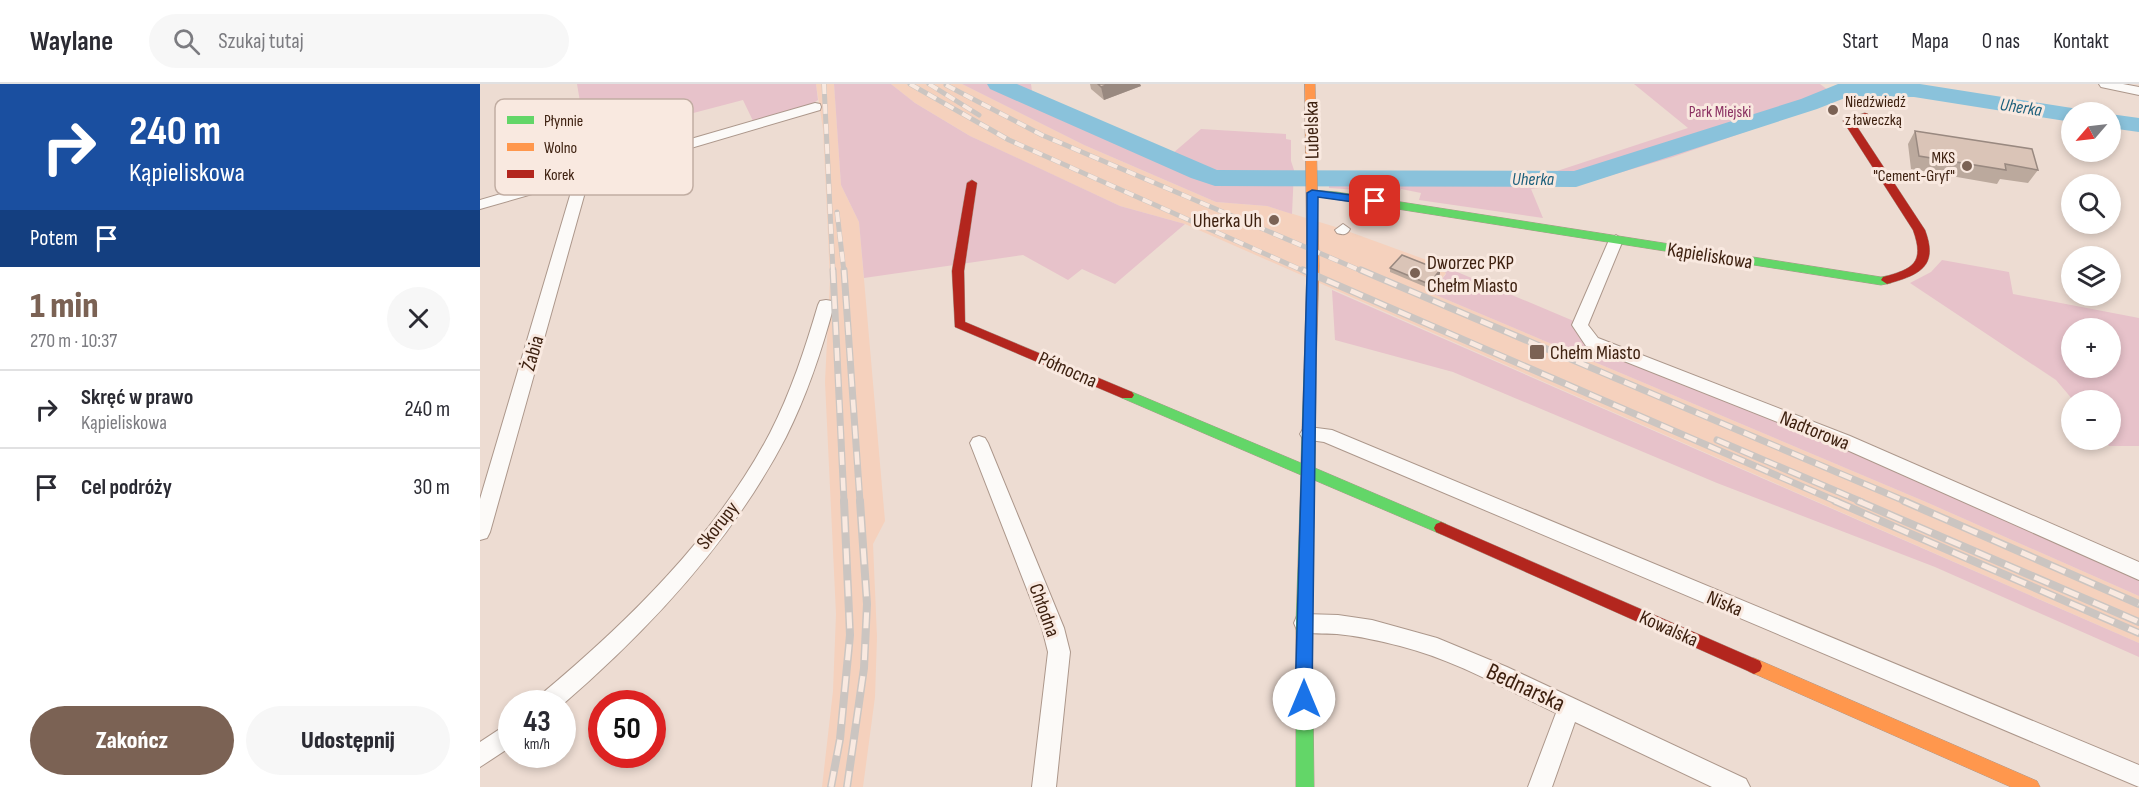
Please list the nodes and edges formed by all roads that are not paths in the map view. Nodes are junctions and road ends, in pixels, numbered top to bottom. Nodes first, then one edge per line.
1 (1310, 84) edge
2 (2105, 84) edge
3 (2139, 91) edge
4 (815, 107) dead end
5 (1865, 116) dead end
6 (693, 143) edge
7 (972, 183) dead end
8 (1312, 190) junction
9 (515, 195) edge
10 (578, 195) edge
11 (480, 205) edge
12 (1616, 240) junction
13 (826, 305) dead end
14 (1309, 434) junction
15 (979, 443) dead end
16 (1308, 470) junction
17 (480, 532) edge
18 (2139, 571) edge
19 (1304, 623) junction
20 (562, 690) edge
21 (1569, 707) junction
22 (498, 742) edge
23 (480, 756) edge
24 (2139, 777) edge
25 (1044, 787) edge
26 (1305, 787) edge
27 (1540, 787) edge
28 (1738, 787) edge
29 (2031, 787) edge

1 - 8 street, Lubelska
2 - 3 street
4 - 6 street
5 - 12 street, Kąpieliskowa
7 - 16 street, Północna
8 - 12 street, Kąpieliskowa
8 - 14 street, Lubelska
9 - 11 street
10 - 17 street, Żabia
12 - 18 street, Nadtorowa
13 - 20 street, Skorupy
14 - 16 street, Lubelska
14 - 24 street, Niska
15 - 25 street, Chłodna
16 - 19 street, Lubelska
16 - 29 street, Kowalska
19 - 21 street, Bednarska
19 - 26 street, Lubelska
21 - 27 street
21 - 28 street, Bednarska
22 - 23 street

